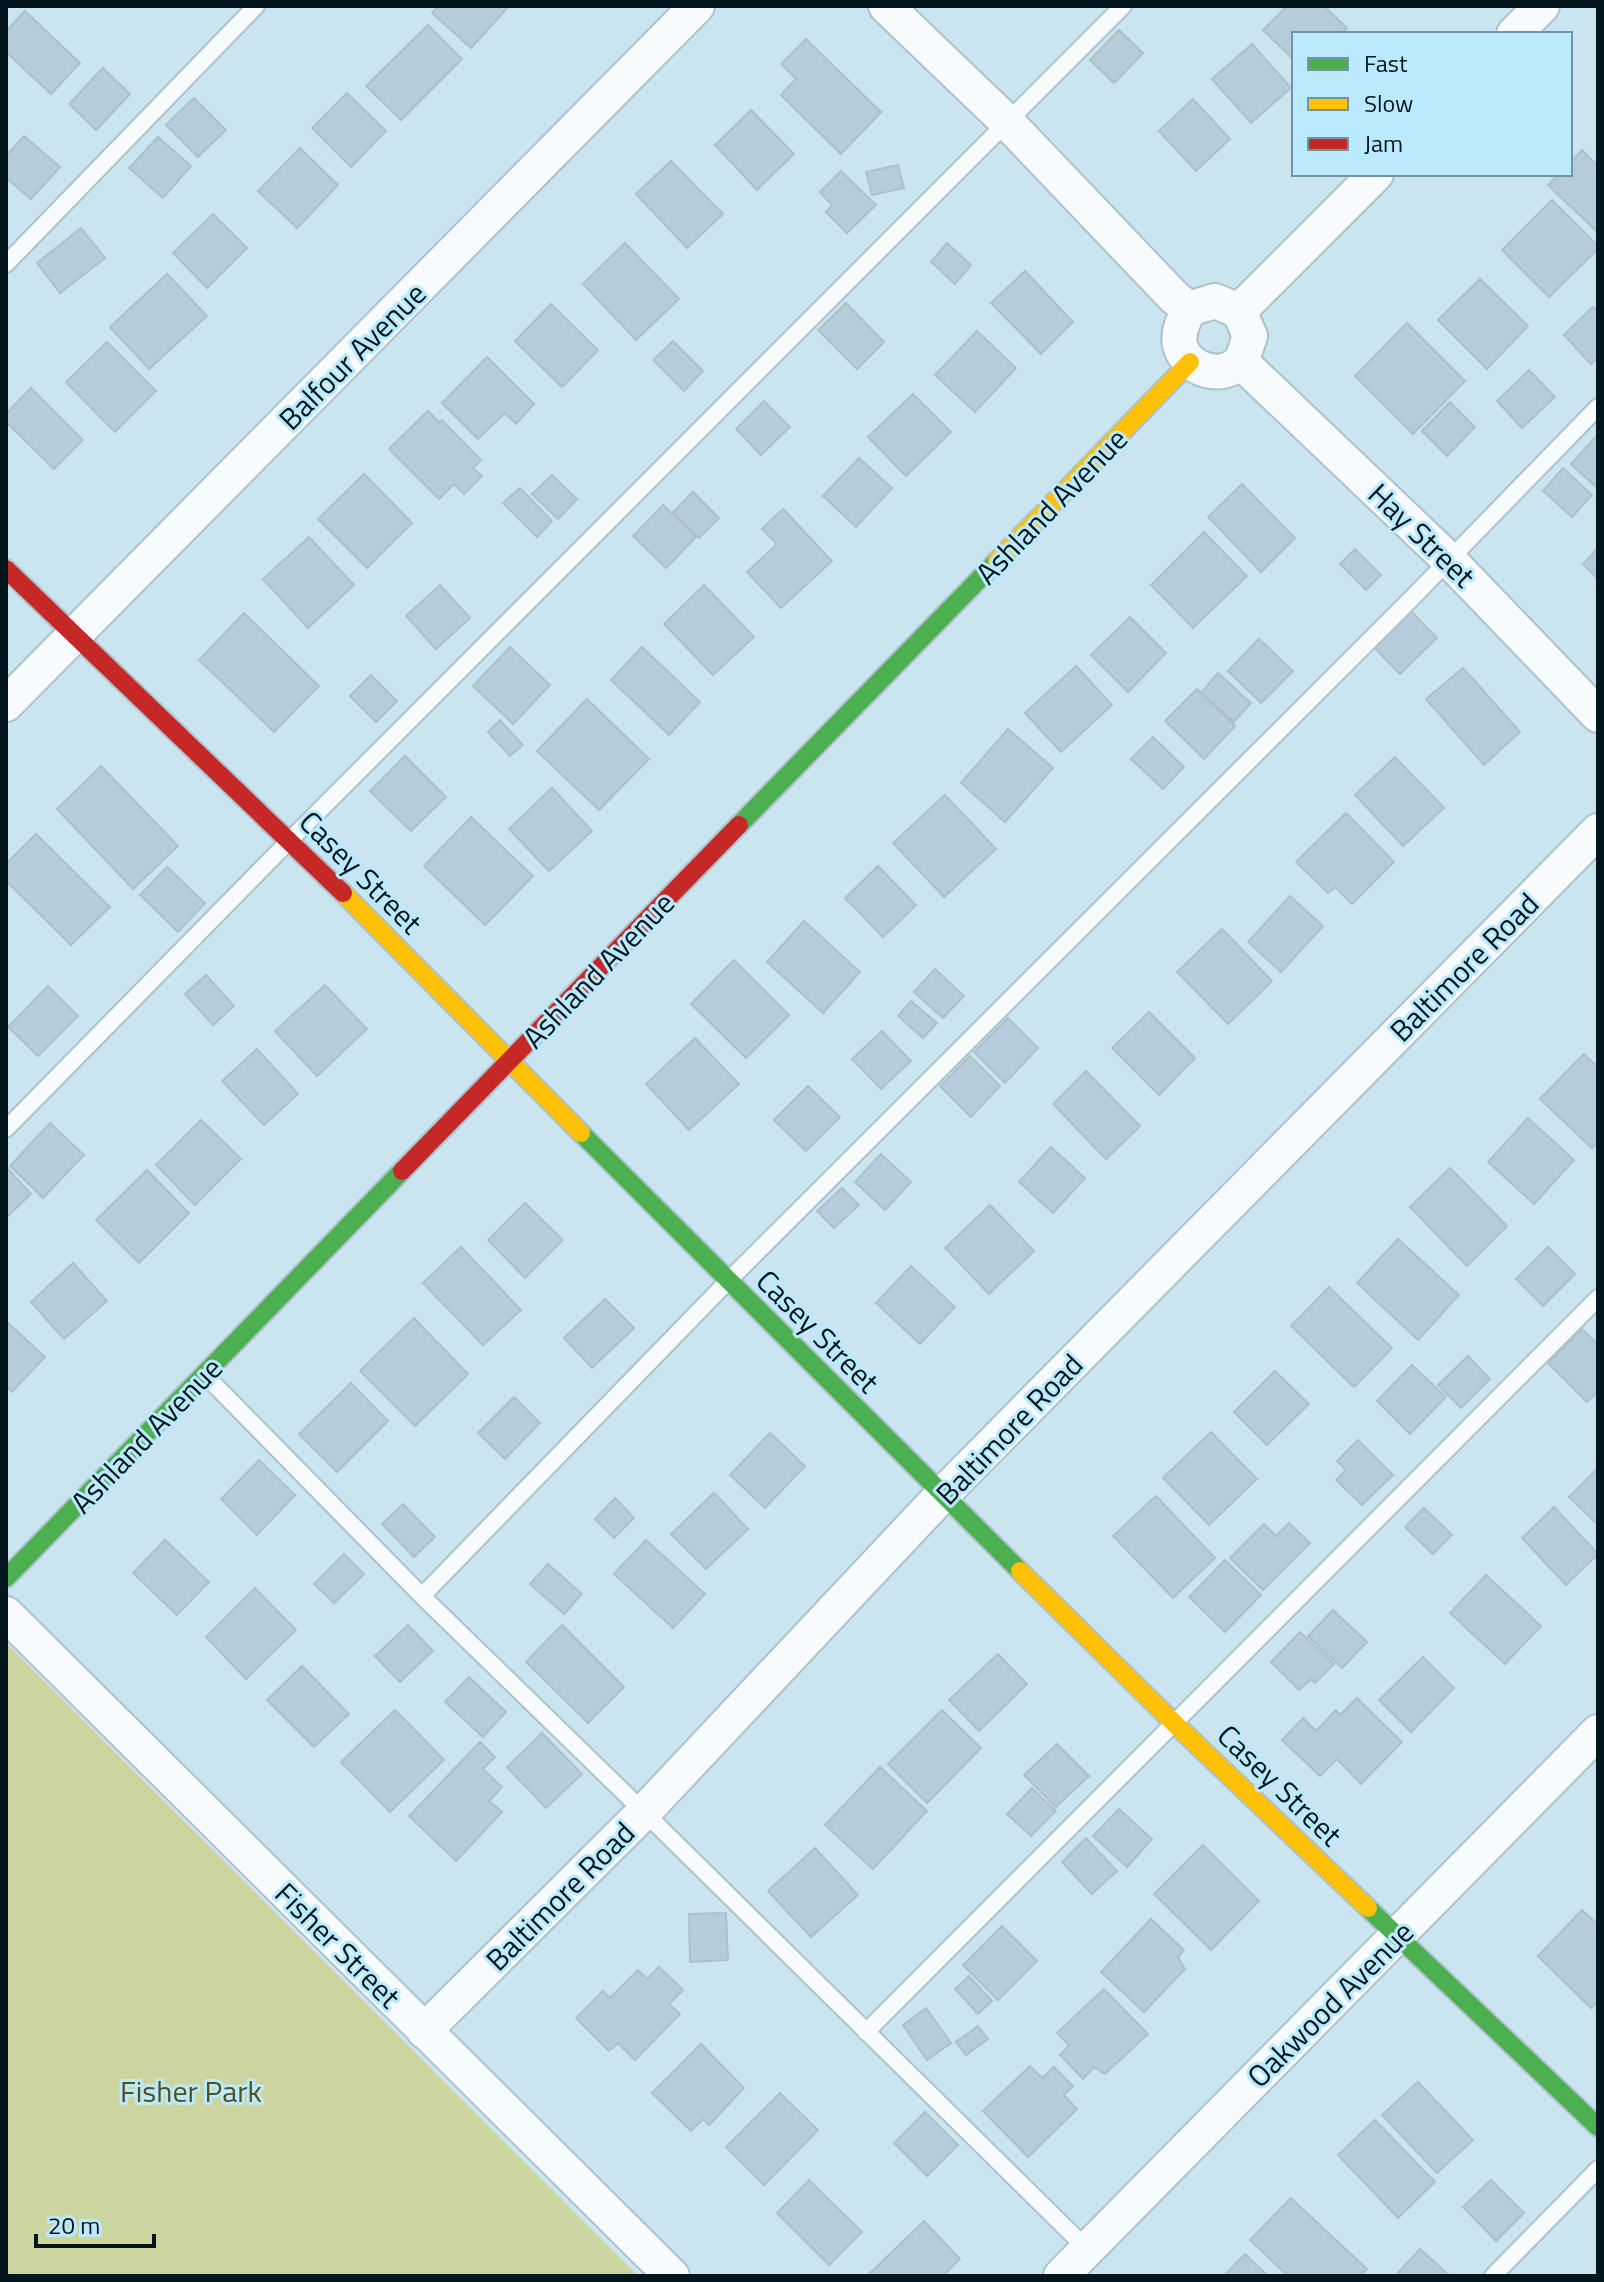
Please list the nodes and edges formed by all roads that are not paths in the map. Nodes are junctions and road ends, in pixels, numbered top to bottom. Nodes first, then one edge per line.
1 (256, 6) edge
2 (697, 6) edge
3 (886, 6) edge
4 (1123, 6) edge
5 (1542, 6) edge
6 (1516, 32) edge
7 (1008, 123) junction
8 (1374, 176) edge
9 (6, 264) edge
10 (1189, 309) junction
11 (1239, 311) junction
12 (1240, 361) junction
13 (1190, 362) junction
14 (1598, 407) edge
15 (1449, 560) junction
16 (6, 569) edge
17 (76, 636) junction
18 (6, 704) edge
19 (1598, 715) edge
20 (1598, 831) edge
21 (290, 840) junction
22 (510, 1061) junction
23 (6, 1129) edge
24 (728, 1281) junction
25 (1598, 1298) edge
26 (205, 1375) junction
27 (942, 1495) junction
28 (6, 1578) edge
29 (422, 1596) junction
30 (6, 1614) edge
31 (1175, 1724) junction
32 (1598, 1732) edge
33 (644, 1812) junction
34 (1397, 1936) junction
35 (424, 2031) junction
36 (866, 2032) junction
37 (1598, 2127) edge
38 (1598, 2169) edge
39 (1088, 2250) junction
40 (672, 2276) edge
41 (1061, 2276) edge
42 (1493, 2276) edge

1 - 9 lane
2 - 17 street, Balfour Avenue
3 - 7 street
4 - 7 lane
5 - 6 street
7 - 10 street
7 - 21 lane
8 - 11 street
10 - 11 street
10 - 13 street
11 - 12 street
12 - 13 street
12 - 15 street, Hay Street
13 - 22 street, Ashland Avenue
14 - 15 lane
15 - 19 street, Hay Street
15 - 24 lane
16 - 17 street, Casey Street
17 - 18 street, Balfour Avenue
17 - 21 street, Casey Street
20 - 27 street, Baltimore Road
21 - 22 street, Casey Street
21 - 23 lane
22 - 24 street, Casey Street
22 - 26 street, Ashland Avenue
24 - 27 street, Casey Street
24 - 29 lane
25 - 31 lane
26 - 28 street, Ashland Avenue
26 - 29 lane
27 - 31 street, Casey Street
27 - 33 street, Baltimore Road
29 - 33 lane
30 - 35 street, Fisher Street
31 - 34 street, Casey Street
31 - 36 lane
32 - 34 street, Oakwood Avenue
33 - 35 street, Baltimore Road
33 - 36 lane
34 - 37 street, Casey Street
34 - 39 street, Oakwood Avenue
35 - 40 street, Fisher Street
36 - 39 lane
38 - 42 lane
39 - 41 street, Oakwood Avenue

